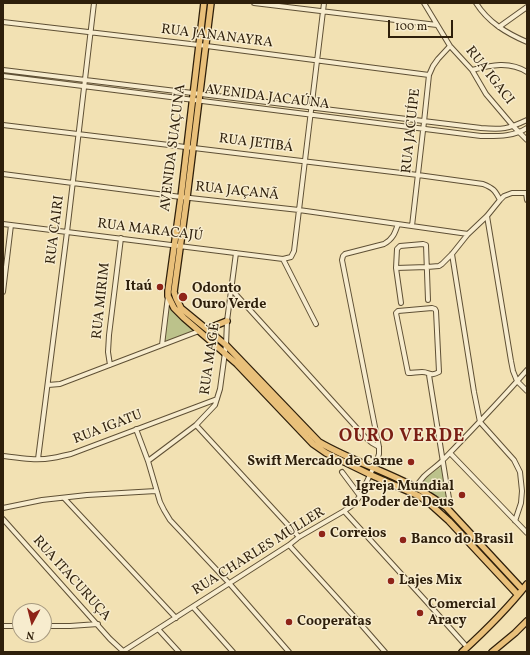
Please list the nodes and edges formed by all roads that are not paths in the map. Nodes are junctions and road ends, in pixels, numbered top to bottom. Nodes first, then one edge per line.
1 (94, 3) edge
2 (204, 3) edge
3 (211, 3) edge
4 (254, 3) edge
5 (324, 3) edge
6 (424, 3) edge
7 (476, 3) edge
8 (527, 7) edge
9 (323, 12) junction
10 (3, 22) edge
11 (437, 25) junction
12 (499, 27) junction
13 (90, 32) junction
14 (527, 42) edge
15 (199, 45) junction
16 (206, 46) junction
17 (450, 46) junction
18 (317, 61) junction
19 (3, 70) edge
20 (472, 70) junction
21 (527, 72) edge
22 (429, 75) junction
23 (3, 76) edge
24 (84, 80) junction
25 (84, 87) junction
26 (197, 93) junction
27 (196, 100) junction
28 (312, 108) junction
29 (310, 115) junction
30 (527, 120) edge
31 (424, 122) junction
32 (3, 125) edge
33 (514, 126) junction
34 (423, 128) junction
35 (527, 128) edge
36 (520, 132) junction
37 (78, 134) junction
38 (527, 140) edge
39 (186, 147) junction
40 (193, 148) junction
41 (305, 162) junction
42 (3, 174) edge
43 (418, 175) junction
44 (72, 183) junction
45 (526, 193) edge
46 (184, 197) junction
47 (500, 200) junction
48 (527, 200) edge
49 (299, 210) junction
50 (487, 216) junction
51 (3, 224) edge
52 (398, 224) junction
53 (11, 225) junction
54 (412, 226) junction
55 (67, 232) junction
56 (468, 234) junction
57 (121, 238) junction
58 (177, 246) junction
59 (236, 254) junction
60 (452, 254) junction
61 (283, 259) junction
62 (427, 267) junction
63 (396, 268) junction
64 (231, 289) junction
65 (3, 292) edge
66 (168, 296) junction
67 (428, 300) dead end
68 (401, 303) dead end
69 (227, 321) junction
70 (316, 324) dead end
71 (207, 329) junction
72 (199, 331) junction
73 (162, 345) junction
74 (226, 345) junction
75 (224, 352) junction
76 (110, 365) junction
77 (527, 370) edge
78 (429, 375) junction
79 (518, 381) junction
80 (48, 385) junction
81 (527, 392) edge
82 (217, 399) junction
83 (480, 422) junction
84 (196, 425) junction
85 (136, 429) junction
86 (379, 447) junction
87 (450, 453) junction
88 (3, 456) edge
89 (38, 459) junction
90 (148, 461) junction
91 (442, 461) junction
92 (373, 468) junction
93 (342, 472) dead end
94 (371, 475) junction
95 (416, 488) junction
96 (156, 491) junction
97 (360, 496) junction
98 (419, 496) junction
99 (64, 498) junction
100 (446, 507) junction
101 (3, 508) edge
102 (438, 510) junction
103 (344, 511) junction
104 (3, 519) edge
105 (515, 521) junction
106 (469, 531) junction
107 (527, 533) edge
108 (463, 535) junction
109 (299, 537) junction
110 (289, 545) junction
111 (229, 583) junction
112 (527, 584) edge
113 (522, 589) junction
114 (518, 595) junction
115 (193, 607) junction
116 (176, 618) junction
117 (527, 621) edge
118 (98, 624) junction
119 (52, 626) edge
120 (158, 629) junction
121 (467, 648) junction
122 (123, 652) edge
123 (179, 652) edge
124 (233, 652) edge
125 (289, 652) edge
126 (385, 652) edge
127 (462, 652) edge
128 (472, 652) edge
129 (492, 652) edge

1 - 13 street, RUA CAIRI
2 - 15 main road, AVENIDA SUAÇUNA
3 - 16 main road, AVENIDA SUAÇUNA
4 - 9 street
5 - 9 street
6 - 11 street, RUA IGACI
7 - 12 street
8 - 12 street
9 - 11 street
9 - 18 street
10 - 13 street, RUA JANANAYRA
11 - 17 street, RUA IGACI
12 - 14 street
13 - 15 street, RUA JANANAYRA
13 - 24 street, RUA CAIRI
15 - 16 street, RUA JANANAYRA
15 - 26 main road, AVENIDA SUAÇUNA
16 - 18 street, RUA JANANAYRA
16 - 26 main road, AVENIDA SUAÇUNA
17 - 20 street, RUA IGACI
17 - 22 street, RUA JACUÍPE
18 - 22 street, RUA JANANAYRA
18 - 28 street
19 - 24 street, AVENIDA JACAÚNA
20 - 21 street
20 - 33 street, RUA IGACI
22 - 31 street, RUA JACUÍPE
23 - 25 street, AVENIDA JACAÚNA
24 - 25 street, RUA CAIRI
24 - 26 street, AVENIDA JACAÚNA
25 - 27 street, AVENIDA JACAÚNA
25 - 37 street, RUA CAIRI
26 - 27 main road, AVENIDA SUAÇUNA
26 - 28 street, AVENIDA JACAÚNA
27 - 29 street, AVENIDA JACAÚNA
27 - 39 main road, AVENIDA SUAÇUNA
27 - 40 main road, AVENIDA SUAÇUNA
28 - 29 street
28 - 31 street, AVENIDA JACAÚNA
29 - 34 street, AVENIDA JACAÚNA
29 - 41 street
30 - 33 street, AVENIDA JACAÚNA
31 - 33 street, AVENIDA JACAÚNA
31 - 34 street, RUA JACUÍPE
32 - 37 street, RUA JETIBÁ
33 - 36 street, RUA IGACI
34 - 36 street, AVENIDA JACAÚNA
34 - 43 street, RUA JACUÍPE
35 - 36 street, AVENIDA JACAÚNA
36 - 38 street, RUA IGACI
37 - 39 street, RUA JETIBÁ
37 - 44 street, RUA CAIRI
39 - 40 street, RUA JETIBÁ
39 - 46 main road, AVENIDA SUAÇUNA
40 - 41 street, RUA JETIBÁ
40 - 46 main road, AVENIDA SUAÇUNA
41 - 43 street, RUA JETIBÁ
41 - 49 street
42 - 44 street, RUA JAÇANÃ
43 - 47 street, RUA JETIBÁ
43 - 54 street, RUA JACUÍPE
44 - 46 street, RUA JAÇANÃ
44 - 55 street, RUA CAIRI
45 - 47 street
45 - 48 street
46 - 49 street, RUA JAÇANÃ
46 - 58 main road, AVENIDA SUAÇUNA
47 - 50 street
49 - 52 street, RUA JAÇANÃ
49 - 61 street
50 - 56 street
50 - 79 street
51 - 53 street, RUA MARACAJÚ
52 - 54 street, RUA JAÇANÃ
52 - 86 street, RUA CHARLES MULLER
53 - 55 street, RUA MARACAJÚ
53 - 65 street
54 - 56 street, RUA JAÇANÃ
55 - 57 street, RUA MARACAJÚ
55 - 80 street, RUA CAIRI
56 - 60 street
57 - 58 street, RUA MARACAJÚ
57 - 76 street, RUA MIRIM
58 - 59 street, RUA MARACAJÚ
58 - 66 main road, AVENIDA SUAÇUNA
58 - 71 main road, AVENIDA SUAÇUNA
59 - 61 street, RUA MARACAJÚ
59 - 64 street, RUA MAGÉ
60 - 62 street
60 - 83 street
61 - 70 street
62 - 63 street
62 - 63 street
62 - 67 street
63 - 68 street
64 - 69 street, RUA MAGÉ
64 - 86 street
66 - 72 main road
66 - 73 street
69 - 71 main road
69 - 74 street, RUA MAGÉ
71 - 74 main road
72 - 73 street
72 - 75 main road
73 - 76 street
74 - 75 street, RUA MAGÉ
74 - 92 main road
75 - 82 street, RUA MAGÉ
75 - 94 main road
76 - 80 street
77 - 79 street
78 - 78 street
78 - 91 street
79 - 81 street
79 - 83 street
80 - 89 street, RUA CAIRI
82 - 84 street, RUA MAGÉ
82 - 85 street, RUA IGATU
83 - 87 street
83 - 105 street
84 - 90 street, RUA MAGÉ
84 - 109 street
85 - 89 street, RUA IGATU
85 - 90 street
86 - 92 street, RUA CHARLES MULLER
87 - 91 street
87 - 105 street
88 - 89 street, RUA IGATU
90 - 96 street
91 - 95 street
91 - 100 street
92 - 94 street, RUA CHARLES MULLER
92 - 95 main road
93 - 97 street
94 - 97 street, RUA CHARLES MULLER
94 - 98 main road
95 - 98 main road
95 - 100 main road
96 - 99 street
96 - 111 street
97 - 103 street, RUA CHARLES MULLER
98 - 102 main road
99 - 101 street
99 - 116 street
100 - 102 main road
100 - 106 main road
102 - 108 main road
103 - 109 street, RUA CHARLES MULLER
103 - 121 street
104 - 118 street, RUA ITACURUÇA
105 - 107 street
106 - 108 main road
106 - 113 main road
108 - 114 main road
109 - 110 street, RUA CHARLES MULLER
110 - 111 street, RUA CHARLES MULLER
110 - 126 street
111 - 115 street, RUA CHARLES MULLER
111 - 125 street
112 - 113 main road
113 - 114 main road
114 - 121 main road
115 - 116 street, RUA CHARLES MULLER
115 - 124 street
116 - 120 street, RUA CHARLES MULLER
117 - 129 main road
118 - 119 street
118 - 122 street, RUA ITACURUÇA
120 - 122 street, RUA CHARLES MULLER
120 - 123 street
121 - 127 main road
121 - 128 main road

